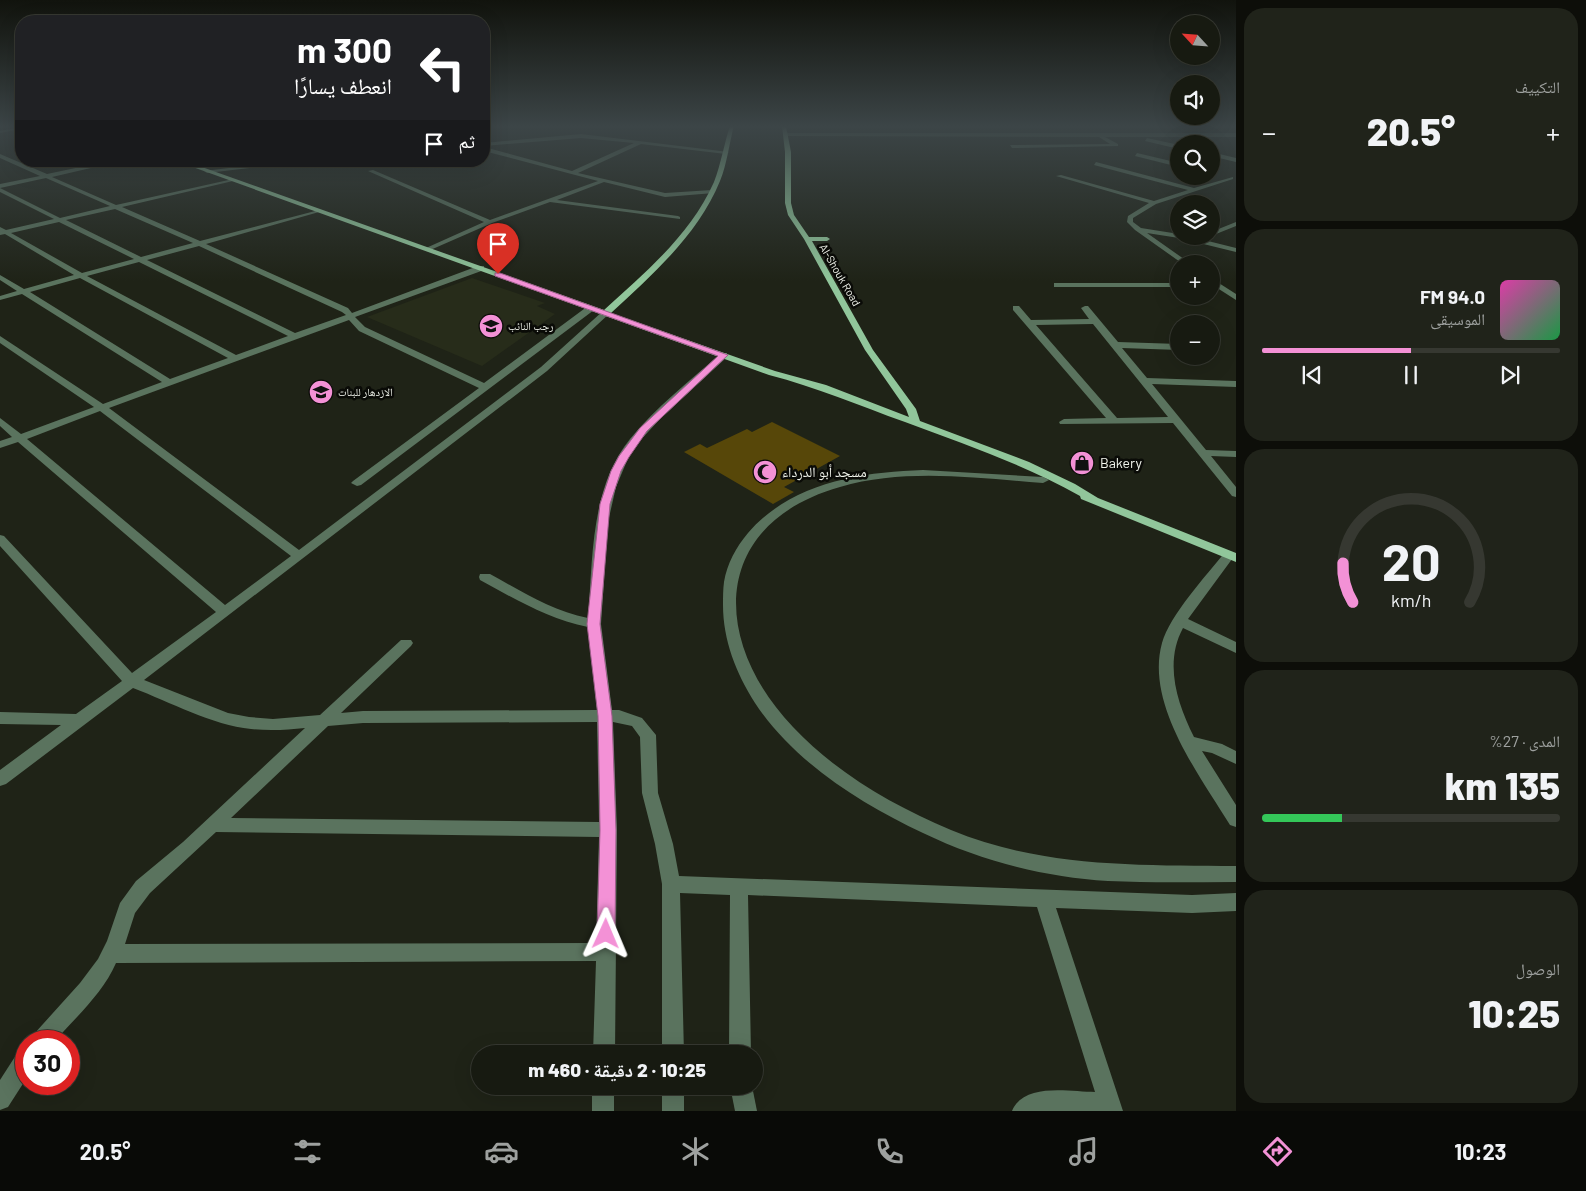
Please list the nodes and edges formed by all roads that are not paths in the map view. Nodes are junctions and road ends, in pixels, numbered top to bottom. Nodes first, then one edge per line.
1 (40, 178) edge
2 (46, 178) edge
3 (225, 178) edge
4 (387, 178) edge
5 (595, 178) edge
6 (718, 178) edge
7 (787, 178) edge
8 (1065, 178) edge
9 (1149, 178) edge
10 (1233, 179) edge
11 (231, 180) junction
12 (605, 180) junction
13 (0, 186) edge
14 (1192, 189) junction
15 (0, 190) edge
16 (712, 192) junction
17 (550, 200) junction
18 (1154, 203) junction
19 (114, 207) junction
20 (318, 210) junction
21 (678, 218) dead end
22 (58, 220) junction
23 (490, 222) junction
24 (1236, 224) edge
25 (1137, 229) junction
26 (1220, 230) edge
27 (2, 232) edge
28 (1170, 234) edge
29 (807, 239) junction
30 (827, 239) dead end
31 (199, 243) junction
32 (1218, 245) edge
33 (428, 249) junction
34 (1236, 250) edge
35 (1175, 255) edge
36 (141, 259) junction
37 (481, 268) junction
38 (81, 276) junction
39 (0, 277) edge
40 (1058, 285) dead end
41 (1170, 285) edge
42 (1220, 285) edge
43 (1236, 285) edge
44 (1220, 288) edge
45 (24, 291) junction
46 (0, 298) edge
47 (1236, 298) edge
48 (591, 308) junction
49 (1016, 308) dead end
50 (1085, 308) dead end
51 (606, 313) junction
52 (350, 317) junction
53 (1096, 321) junction
54 (1029, 323) junction
55 (296, 337) junction
56 (0, 339) edge
57 (1115, 345) junction
58 (1170, 347) edge
59 (724, 355) junction
60 (236, 359) junction
61 (1144, 381) junction
62 (170, 383) junction
63 (1236, 384) edge
64 (485, 387) junction
65 (102, 408) junction
66 (1176, 420) junction
67 (0, 421) edge
68 (1064, 422) dead end
69 (1114, 422) junction
70 (913, 425) junction
71 (20, 438) junction
72 (0, 446) edge
73 (1203, 453) junction
74 (1236, 454) edge
75 (1043, 480) junction
76 (357, 483) dead end
77 (1236, 494) edge
78 (1093, 499) junction
79 (0, 539) edge
80 (299, 556) junction
81 (1232, 556) edge
82 (485, 577) dead end
83 (225, 612) junction
84 (1181, 621) junction
85 (594, 624) junction
86 (406, 642) dead end
87 (1236, 648) edge
88 (131, 681) junction
89 (605, 716) junction
90 (0, 718) edge
91 (80, 720) junction
92 (324, 720) junction
93 (1190, 742) junction
94 (1236, 758) edge
95 (0, 779) edge
96 (1236, 820) edge
97 (211, 826) junction
98 (608, 830) junction
99 (1236, 874) edge
100 (671, 884) junction
101 (739, 887) junction
102 (1044, 899) junction
103 (1236, 902) edge
104 (606, 952) junction
105 (111, 954) junction
106 (50, 1030) edge
107 (604, 1045) edge
108 (673, 1045) edge
109 (740, 1045) edge
110 (15, 1076) edge
111 (603, 1095) edge
112 (673, 1095) edge
113 (743, 1095) edge
114 (0, 1098) edge
115 (1111, 1107) edge
116 (602, 1111) edge
117 (673, 1111) edge
118 (746, 1111) edge
119 (1023, 1111) edge

1 - 13 street
2 - 19 street
3 - 11 main road
4 - 23 street
5 - 12 street
6 - 16 main road
7 - 29 main road, Al-Shouk Road
8 - 18 street
9 - 14 street
10 - 14 street
11 - 19 street
11 - 20 main road
12 - 16 street
12 - 17 street
14 - 18 street
15 - 22 street
16 - 51 main road
17 - 21 street
17 - 23 street
18 - 25 street
19 - 22 street
19 - 31 street
20 - 31 street
20 - 33 main road
22 - 27 street
22 - 36 street
23 - 33 street
24 - 26 street
25 - 28 street
25 - 35 street
27 - 38 street
29 - 30 main road
29 - 70 main road, Al-Shouk Road
31 - 36 street
31 - 52 street
32 - 34 street
33 - 37 main road
36 - 38 street
36 - 55 street
37 - 48 main road
37 - 52 street
38 - 45 street
38 - 60 street
39 - 45 street
40 - 41 street
42 - 43 street
44 - 47 street
45 - 46 street
45 - 62 street
48 - 51 main road
48 - 64 street
49 - 54 street
50 - 53 street
51 - 59 main road
51 - 80 street
52 - 55 street
52 - 64 street
53 - 54 street
53 - 57 street
54 - 69 street
55 - 60 street
56 - 65 street
57 - 58 street
57 - 61 street
59 - 70 main road
59 - 85 street
60 - 62 street
61 - 63 street
61 - 66 street
62 - 65 street
64 - 76 street
65 - 71 street
65 - 80 street
66 - 69 street
66 - 73 street
67 - 71 street
68 - 69 street
70 - 75 main road
70 - 78 main road
71 - 72 street
71 - 83 street
73 - 74 street
73 - 77 street
75 - 78 main road
75 - 99 street
78 - 81 main road
79 - 88 street
80 - 83 street
81 - 84 street
82 - 85 street
83 - 88 street
84 - 87 street
84 - 93 street
85 - 89 street
86 - 92 street
88 - 91 street
88 - 92 street
89 - 92 street
89 - 98 street
89 - 100 street
90 - 91 street
91 - 95 street
92 - 97 street
93 - 94 street
93 - 96 street
97 - 98 street
97 - 105 street
98 - 104 street
100 - 101 street
100 - 108 street
101 - 102 street
101 - 109 street
102 - 103 street
102 - 115 street
104 - 105 street
104 - 107 street
105 - 106 street
110 - 114 street
111 - 116 street
112 - 117 street
113 - 118 street
115 - 119 street

